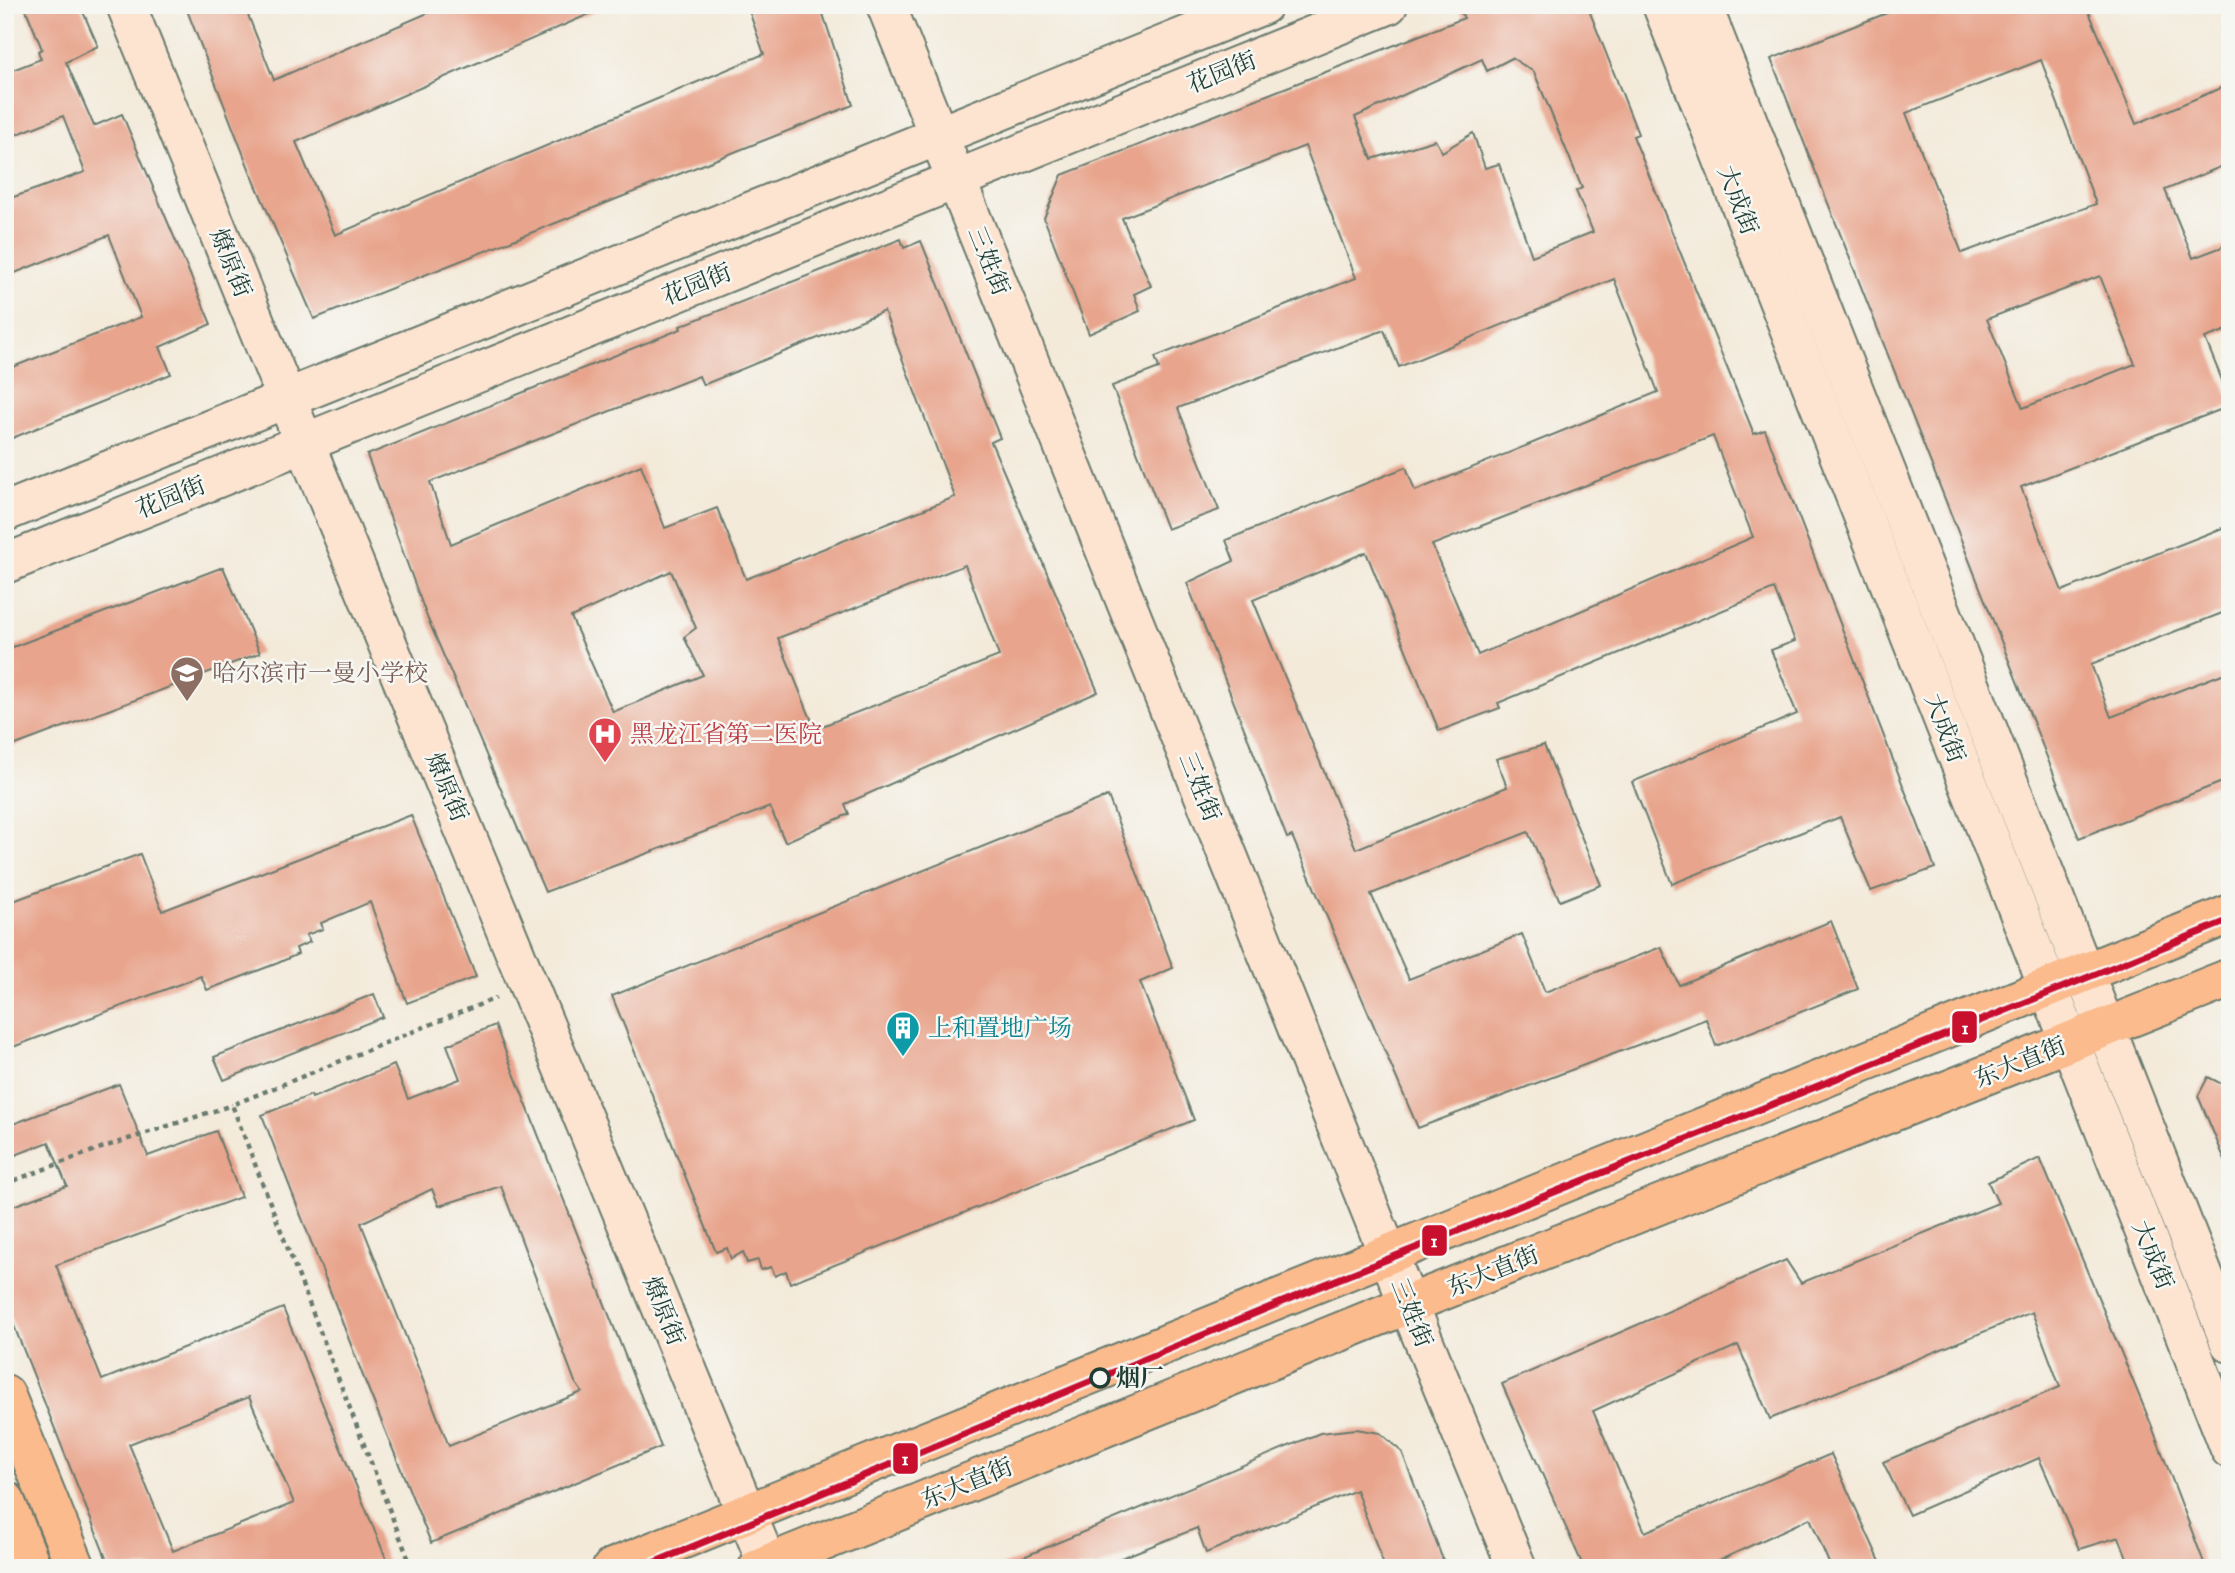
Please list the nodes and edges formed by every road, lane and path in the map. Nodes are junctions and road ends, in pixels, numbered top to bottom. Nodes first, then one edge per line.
1 (126, 5) edge
2 (886, 5) edge
3 (1264, 5) edge
4 (1388, 5) edge
5 (1662, 5) edge
6 (1702, 5) edge
7 (939, 136) junction
8 (957, 179) junction
9 (286, 399) junction
10 (304, 443) junction
11 (5, 512) edge
12 (5, 564) edge
13 (2230, 914) edge
14 (2082, 972) junction
15 (2230, 978) edge
16 (530, 985) junction
17 (2047, 988) junction
18 (2106, 1027) junction
19 (2069, 1043) junction
20 (232, 1105) junction
21 (5, 1184) edge
22 (1388, 1254) junction
23 (1409, 1304) junction
24 (2230, 1343) edge
25 (5, 1394) edge
26 (2230, 1449) edge
27 (5, 1500) edge
28 (747, 1512) junction
29 (765, 1566) edge
30 (32, 1568) edge
31 (76, 1568) edge
32 (412, 1568) edge
33 (612, 1568) edge
34 (1517, 1568) edge

1 - 9 main road, 燎原街
2 - 7 main road, 三姓街
3 - 7 main road, 花园街
4 - 8 main road, 花园街
5 - 17 main road, 大成街
6 - 14 main road, 大成街
7 - 8 main road, 三姓街
7 - 9 main road, 花园街
8 - 10 main road, 花园街
8 - 22 main road, 三姓街
9 - 10 main road, 燎原街
9 - 11 main road, 花园街
10 - 12 main road, 花园街
10 - 16 main road, 燎原街
13 - 14 main road
14 - 17 main road
14 - 18 main road, 大成街
15 - 18 main road, 东大直街
16 - 20 path
16 - 28 main road, 燎原街
17 - 19 main road, 大成街
17 - 22 main road
18 - 19 main road, 东大直街
18 - 24 main road, 大成街
19 - 23 main road, 东大直街
19 - 26 main road, 大成街
20 - 21 path
20 - 32 path
22 - 23 main road, 三姓街
22 - 28 main road
23 - 29 main road, 东大直街
23 - 34 main road, 三姓街
25 - 31 main road
27 - 30 main road
28 - 29 main road, 燎原街
28 - 33 main road

